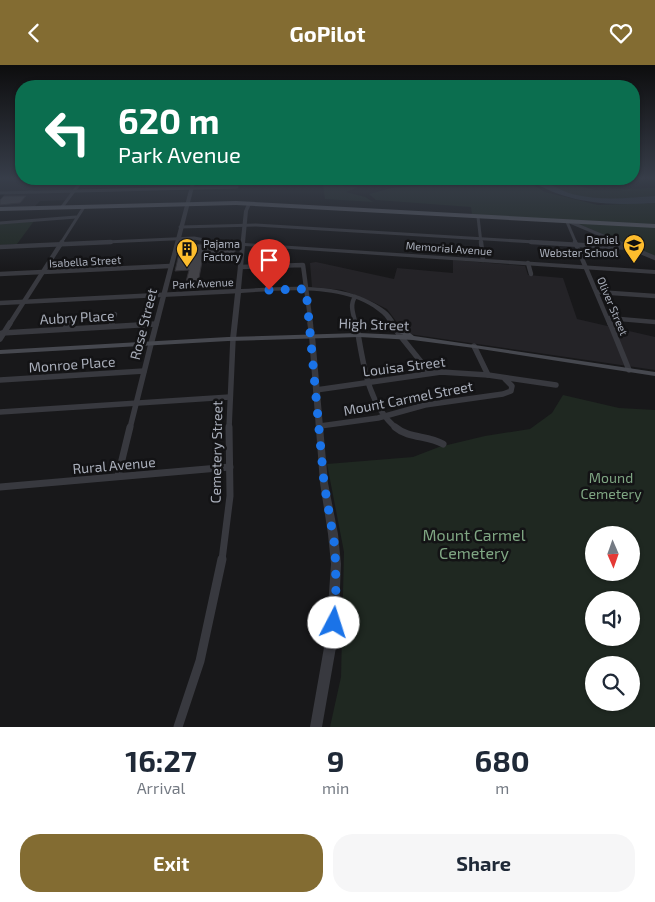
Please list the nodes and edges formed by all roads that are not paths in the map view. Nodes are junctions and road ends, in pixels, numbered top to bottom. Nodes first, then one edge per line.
1 (82, 209) edge
2 (185, 209) edge
3 (246, 209) edge
4 (335, 209) edge
5 (76, 217) junction
6 (478, 217) junction
7 (568, 222) junction
8 (0, 223) edge
9 (244, 225) junction
10 (655, 226) edge
11 (180, 227) junction
12 (177, 239) junction
13 (481, 239) junction
14 (59, 244) junction
15 (242, 245) junction
16 (577, 245) junction
17 (0, 247) edge
18 (631, 249) junction
19 (655, 258) edge
20 (483, 260) junction
21 (528, 263) junction
22 (170, 266) junction
23 (240, 267) junction
24 (586, 268) junction
25 (42, 272) junction
26 (655, 272) edge
27 (0, 274) edge
28 (531, 275) dead end
29 (306, 289) junction
30 (238, 291) junction
31 (597, 292) junction
32 (163, 295) junction
33 (655, 296) edge
34 (355, 297) junction
35 (24, 302) junction
36 (0, 303) edge
37 (115, 314) dead end
38 (70, 316) dead end
39 (608, 319) junction
40 (655, 322) edge
41 (156, 324) junction
42 (110, 327) junction
43 (396, 327) junction
44 (65, 329) junction
45 (2, 333) edge
46 (358, 335) junction
47 (312, 336) junction
48 (402, 337) junction
49 (0, 339) edge
50 (233, 339) junction
51 (413, 339) junction
52 (151, 344) junction
53 (474, 346) junction
54 (0, 352) edge
55 (630, 370) junction
56 (144, 371) junction
57 (430, 373) junction
58 (655, 374) edge
59 (488, 375) junction
60 (502, 378) junction
61 (0, 380) edge
62 (370, 382) junction
63 (556, 385) dead end
64 (316, 390) junction
65 (230, 397) junction
66 (137, 403) junction
67 (0, 412) edge
68 (383, 416) junction
69 (320, 426) junction
70 (443, 444) dead end
71 (230, 467) junction
72 (118, 477) junction
73 (0, 487) edge
74 (178, 727) edge
75 (316, 727) edge

1 - 5 street
2 - 11 street, Rose Street
3 - 9 street, Cemetery Street
4 - 6 main road
5 - 8 street
5 - 14 street
6 - 7 main road
6 - 13 street
7 - 10 main road
7 - 16 street, Oliver Street
7 - 18 street
9 - 11 street
9 - 13 street
9 - 15 street, Cemetery Street
11 - 12 street, Rose Street
12 - 14 street, Memorial Avenue
12 - 15 street, Memorial Avenue
12 - 22 street, Rose Street
13 - 16 street
13 - 20 street
14 - 17 street, Memorial Avenue
14 - 25 street
15 - 20 street, Memorial Avenue
15 - 23 street, Cemetery Street
16 - 18 street
16 - 24 street, Oliver Street
18 - 19 street
20 - 21 street, Memorial Avenue
21 - 24 street, Memorial Avenue
21 - 28 street
22 - 25 street, Isabella Street
22 - 32 street, Rose Street
23 - 29 street
23 - 30 street, Cemetery Street
24 - 26 street, Memorial Avenue
24 - 31 street, Oliver Street
25 - 27 street, Isabella Street
25 - 35 street
29 - 30 street, Park Avenue
29 - 34 street, Park Avenue
29 - 47 street
30 - 32 street, Park Avenue
30 - 50 street, Cemetery Street
31 - 33 street
31 - 39 street, Oliver Street
32 - 35 street, Park Avenue
32 - 41 street, Rose Street
34 - 43 street, Park Avenue
34 - 46 street
35 - 36 street, Park Avenue
35 - 45 street
37 - 42 street
38 - 44 street
39 - 40 street
39 - 55 street, Oliver Street
41 - 42 street, Aubry Place
41 - 52 street, Rose Street
42 - 44 street, Aubry Place
43 - 48 street, Park Avenue
43 - 51 main road
44 - 45 street, Aubry Place
45 - 49 street
46 - 47 main road, High Street
46 - 48 main road, High Street
46 - 62 street
47 - 50 main road, High Street
47 - 64 street
48 - 51 main road, High Street
48 - 57 street, Park Avenue
50 - 52 main road, High Street
50 - 65 street, Cemetery Street
51 - 53 main road, High Street
52 - 54 main road, High Street
52 - 56 street, Rose Street
53 - 55 main road, High Street
53 - 59 street
55 - 58 main road, High Street
56 - 61 street, Monroe Place
56 - 66 street, Rose Street
57 - 59 street, Louisa Street
57 - 62 street, Louisa Street
59 - 60 street, Louisa Street
60 - 63 street, Louisa Street
60 - 68 street, Mount Carmel Street
62 - 64 street, Louisa Street
62 - 68 street
64 - 69 street
65 - 66 street
65 - 71 street, Cemetery Street
66 - 67 street
66 - 72 street, Rose Street
68 - 69 street, Mount Carmel Street
68 - 70 street
69 - 75 street
71 - 72 street, Rural Avenue
71 - 74 street, Cemetery Street
72 - 73 street, Rural Avenue

